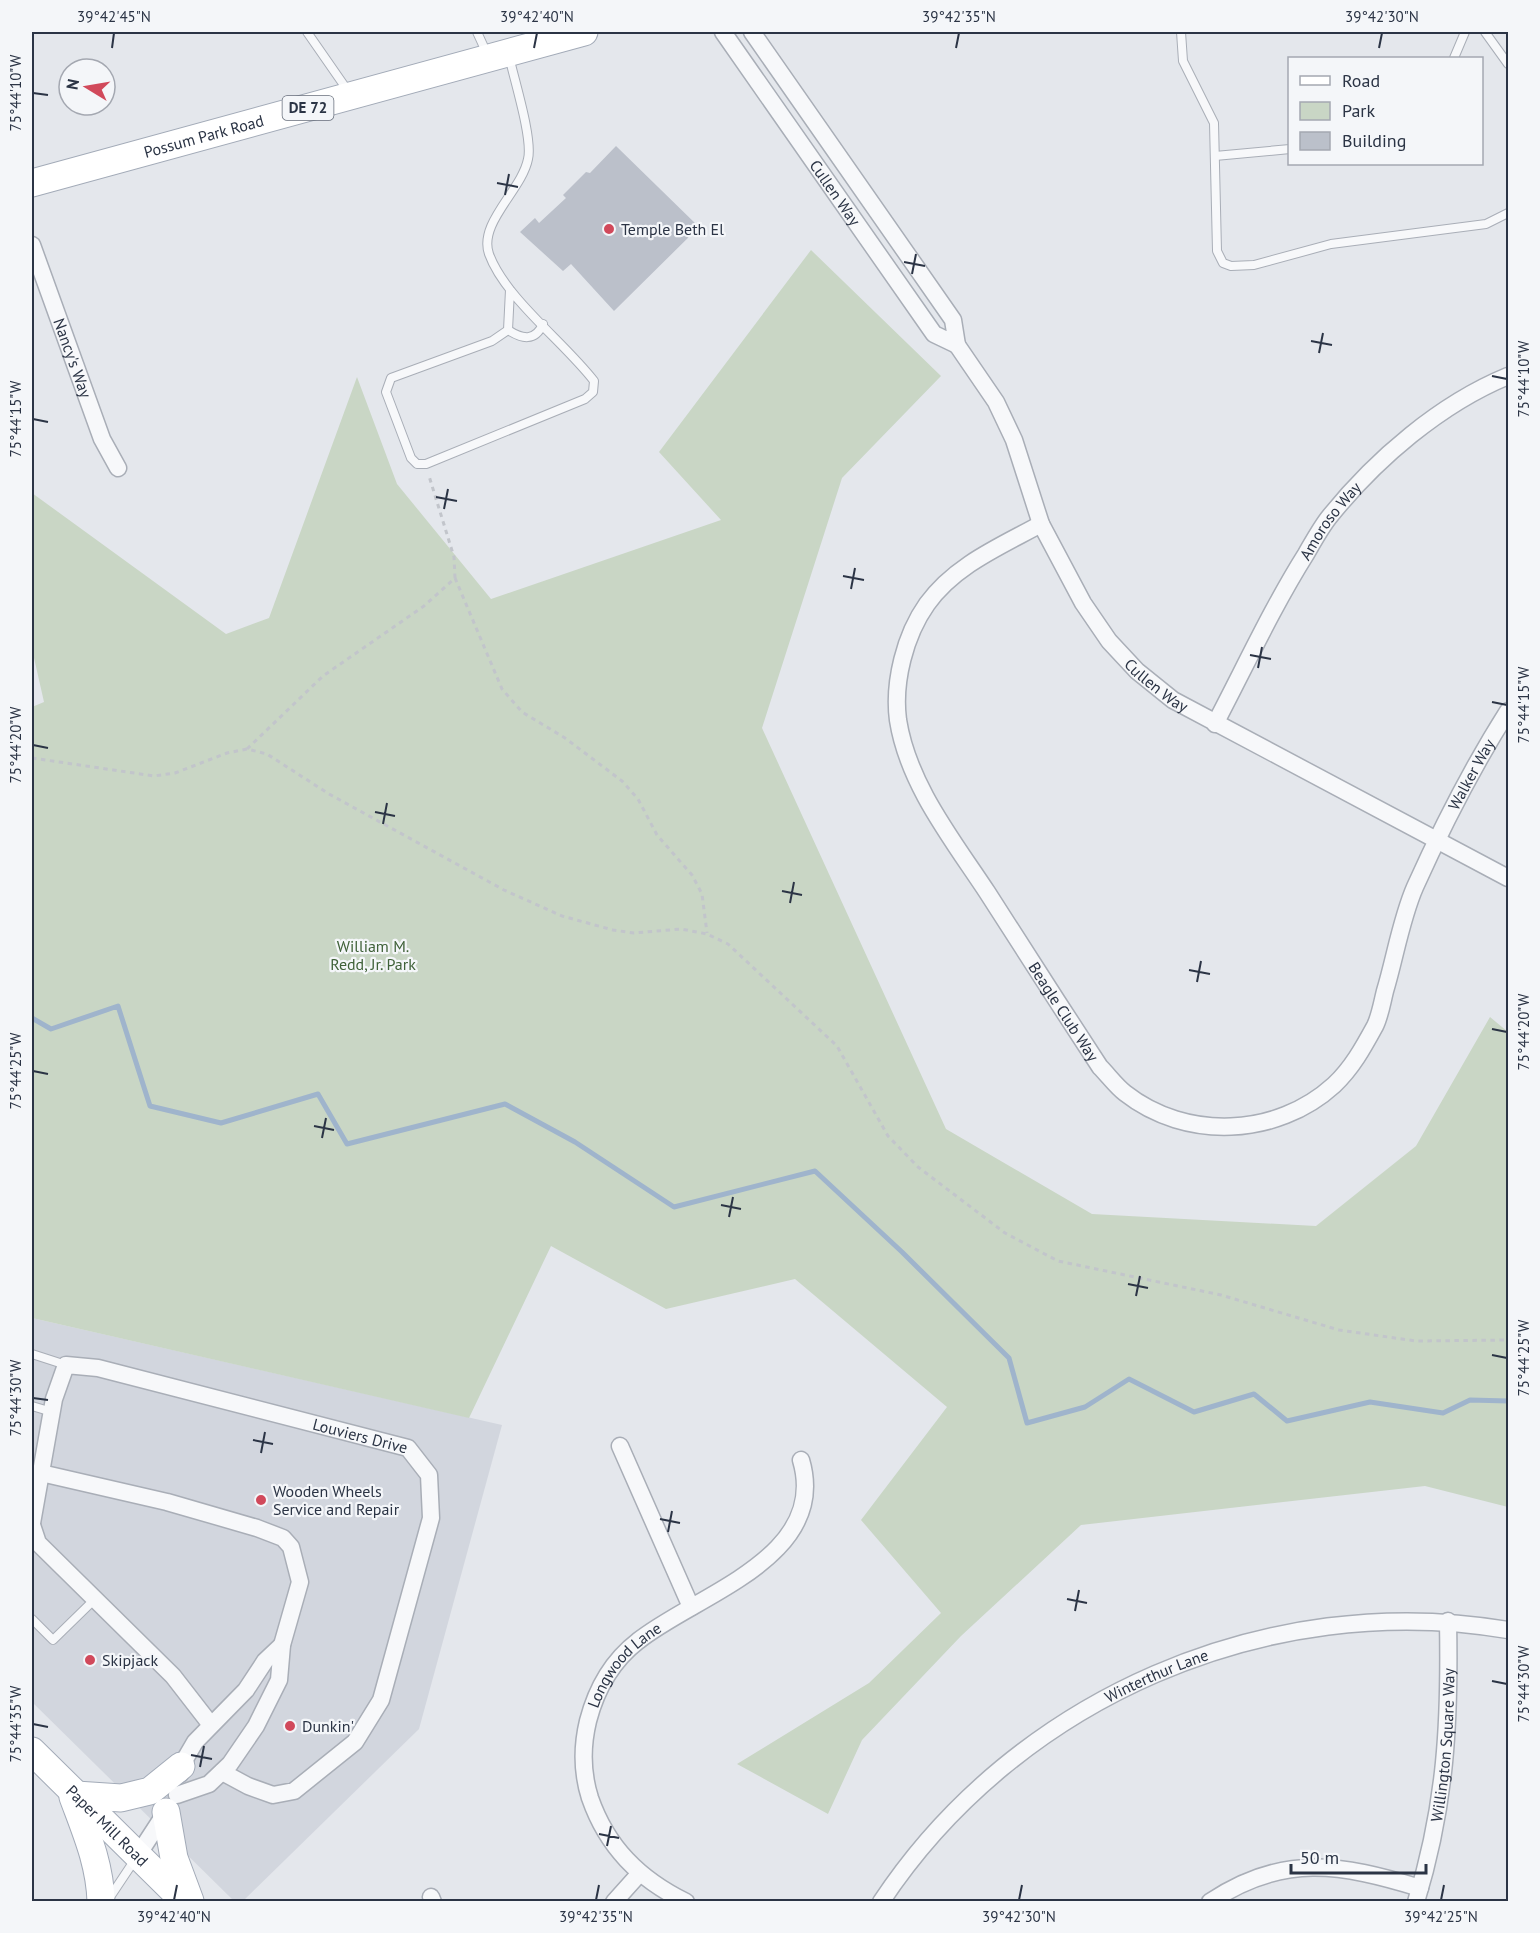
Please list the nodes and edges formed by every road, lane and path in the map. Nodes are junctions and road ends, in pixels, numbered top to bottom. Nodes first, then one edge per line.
1 (307, 32) edge
2 (477, 32) edge
3 (584, 32) edge
4 (723, 32) edge
5 (752, 32) edge
6 (1181, 32) edge
7 (1465, 32) edge
8 (1485, 32) edge
9 (498, 55) junction
10 (1454, 57) edge
11 (1509, 64) edge
12 (352, 96) junction
13 (1288, 149) edge
14 (1215, 156) junction
15 (32, 183) edge
16 (1509, 213) edge
17 (32, 245) edge
18 (510, 290) junction
19 (543, 324) junction
20 (508, 330) junction
21 (957, 345) junction
22 (1509, 376) edge
23 (426, 464) junction
24 (118, 468) dead end
25 (1041, 524) junction
26 (455, 578) junction
27 (1509, 711) edge
28 (1215, 724) junction
29 (247, 749) junction
30 (32, 758) edge
31 (1439, 840) junction
32 (1509, 878) edge
33 (707, 934) junction
34 (1509, 1340) edge
35 (32, 1354) edge
36 (66, 1365) junction
37 (32, 1406) edge
38 (52, 1412) junction
39 (620, 1446) dead end
40 (801, 1460) dead end
41 (41, 1473) junction
42 (32, 1524) edge
43 (96, 1599) junction
44 (691, 1607) junction
45 (32, 1619) edge
46 (1448, 1621) junction
47 (1509, 1629) edge
48 (282, 1645) junction
49 (211, 1725) junction
50 (32, 1751) edge
51 (181, 1766) junction
52 (222, 1772) junction
53 (73, 1791) junction
54 (172, 1804) junction
55 (138, 1855) junction
56 (640, 1873) junction
57 (1418, 1895) edge
58 (101, 1902) edge
59 (108, 1902) edge
60 (185, 1902) edge
61 (191, 1902) edge
62 (614, 1902) edge
63 (686, 1902) edge
64 (881, 1902) edge
65 (1210, 1902) edge

1 - 12 lane
2 - 9 lane
3 - 9 main road, Possum Park Road / DE 72
4 - 21 street, Cullen Way
5 - 21 street, Cullen Way
6 - 14 lane
7 - 10 lane
8 - 11 lane
9 - 12 main road, Possum Park Road / DE 72
9 - 18 lane
12 - 15 main road, Possum Park Road / DE 72
13 - 14 lane
14 - 16 lane
17 - 24 street, Nancy's Way
18 - 19 lane
18 - 20 lane
19 - 20 lane
19 - 23 lane
20 - 23 lane
21 - 25 street, Cullen Way
22 - 28 street, Amoroso Way
23 - 26 path
25 - 28 street, Cullen Way
25 - 31 street, Beagle Club Way
26 - 29 path
26 - 33 path
27 - 31 street, Walker Way
28 - 31 street, Cullen Way
29 - 30 path
29 - 33 path
31 - 32 street, Cullen Way
33 - 34 path
35 - 36 lane
36 - 38 street
36 - 52 street, Louviers Drive
37 - 38 lane
38 - 41 street
39 - 44 street
40 - 44 street, Longwood Lane
41 - 42 street
41 - 48 street
42 - 43 street
43 - 45 lane
43 - 49 street
44 - 56 street, Longwood Lane
46 - 47 street, Winterthur Lane
46 - 57 street, Willington Square Way
46 - 64 street, Winterthur Lane
48 - 49 street
48 - 52 street
49 - 51 street
50 - 53 main road, Paper Mill Road
51 - 53 main road
51 - 54 street
52 - 54 street
53 - 55 main road, Paper Mill Road
53 - 58 main road
54 - 55 street
54 - 61 main road
55 - 59 lane
55 - 60 main road, Paper Mill Road
56 - 62 street
56 - 63 street, Longwood Lane
57 - 65 street

